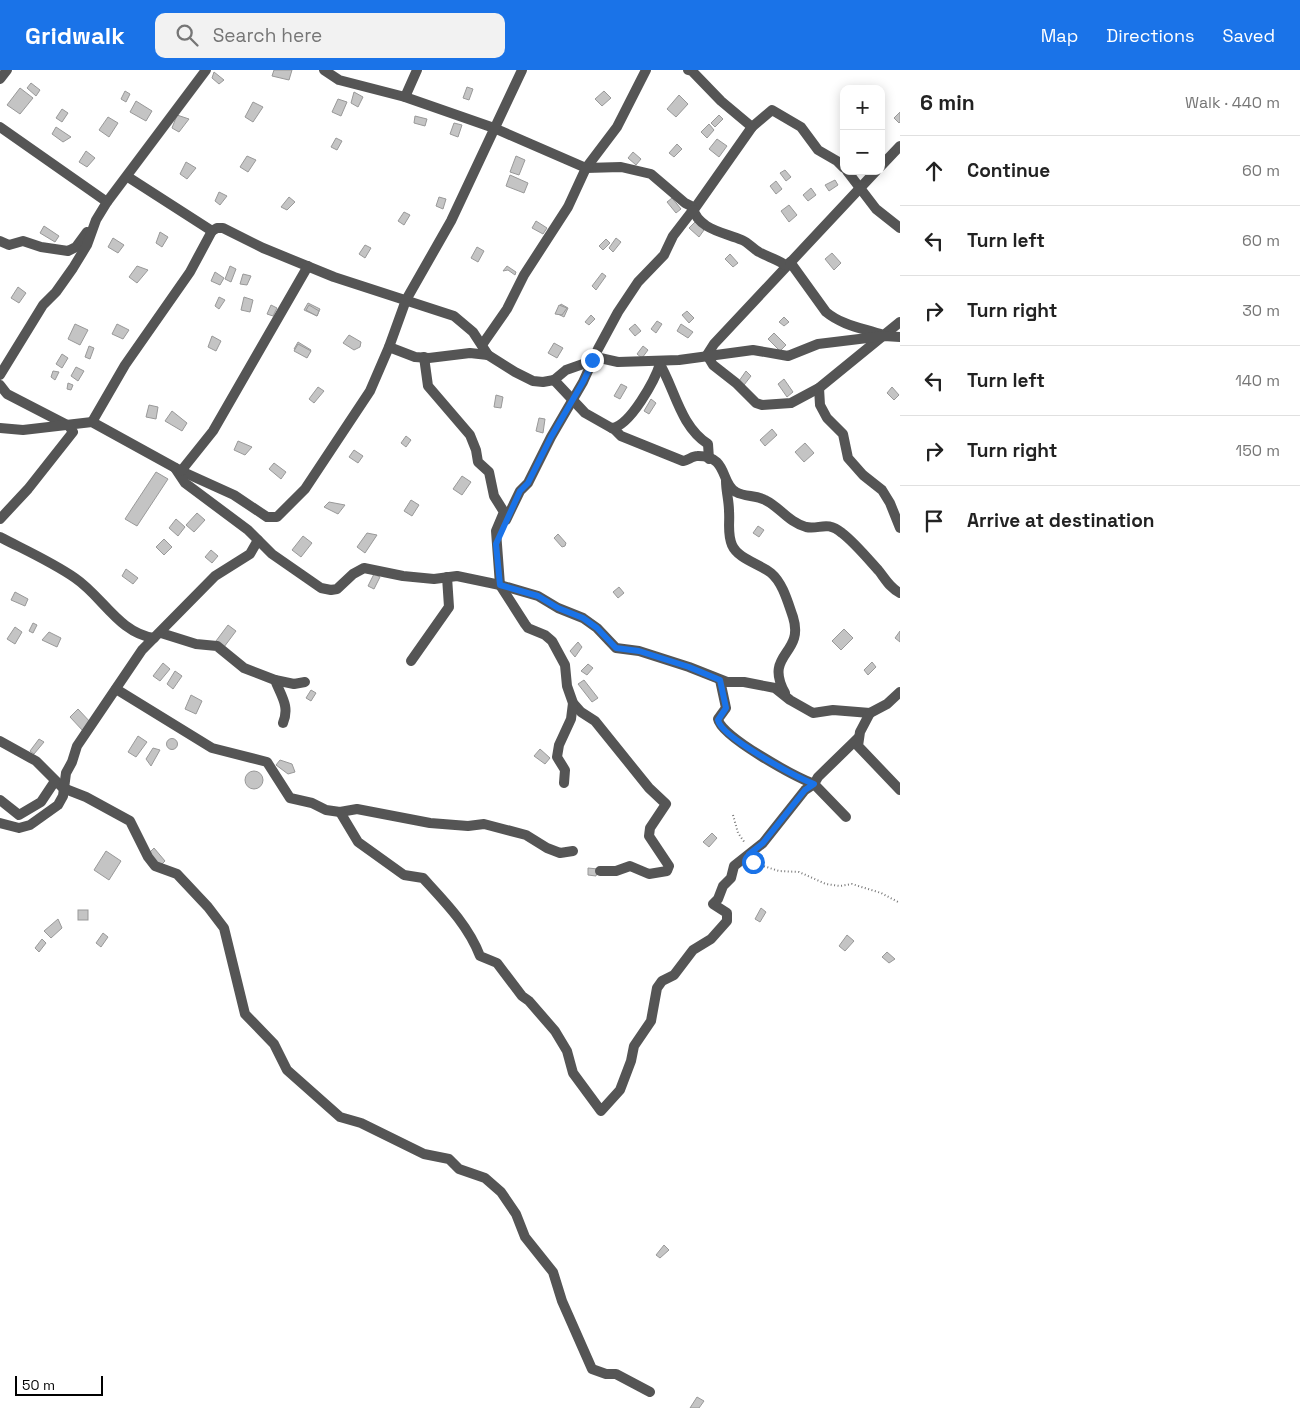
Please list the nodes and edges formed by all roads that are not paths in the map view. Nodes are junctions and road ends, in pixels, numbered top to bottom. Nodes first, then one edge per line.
1 (7, 70) edge
2 (206, 70) edge
3 (324, 70) edge
4 (417, 70) edge
5 (522, 70) edge
6 (646, 70) edge
7 (688, 70) edge
8 (0, 79) edge
9 (405, 97) junction
10 (0, 127) edge
11 (752, 127) junction
12 (494, 128) junction
13 (900, 146) edge
14 (885, 162) edge
15 (840, 164) edge
16 (586, 168) junction
17 (850, 175) edge
18 (872, 175) edge
19 (128, 178) junction
20 (860, 189) junction
21 (107, 202) junction
22 (693, 209) junction
23 (96, 220) junction
24 (900, 228) edge
25 (212, 231) junction
26 (0, 241) edge
27 (788, 264) junction
28 (308, 266) junction
29 (406, 300) junction
30 (900, 322) edge
31 (884, 336) junction
32 (900, 337) edge
33 (482, 345) junction
34 (390, 347) junction
35 (488, 355) junction
36 (707, 355) junction
37 (424, 357) junction
38 (594, 359) junction
39 (659, 362) junction
40 (0, 376) edge
41 (554, 380) junction
42 (0, 385) edge
43 (819, 388) junction
44 (573, 400) junction
45 (92, 422) junction
46 (69, 426) junction
47 (0, 428) edge
48 (612, 428) junction
49 (709, 459) junction
50 (178, 469) junction
51 (726, 480) junction
52 (0, 519) edge
53 (900, 528) edge
54 (0, 537) edge
55 (258, 540) junction
56 (496, 544) junction
57 (448, 577) junction
58 (500, 585) junction
59 (900, 593) edge
60 (151, 638) junction
61 (411, 661) dead end
62 (275, 680) junction
63 (720, 680) junction
64 (306, 682) dead end
65 (116, 689) junction
66 (900, 692) edge
67 (787, 698) junction
68 (574, 703) junction
69 (870, 713) junction
70 (283, 723) dead end
71 (858, 738) junction
72 (0, 741) edge
73 (54, 781) junction
74 (564, 783) dead end
75 (814, 784) junction
76 (64, 788) junction
77 (900, 790) edge
78 (0, 800) edge
79 (340, 812) junction
80 (846, 817) dead end
81 (0, 823) edge
82 (573, 851) dead end
83 (600, 871) dead end
84 (650, 1392) dead end

1 - 8 street
2 - 19 street
3 - 9 street
4 - 9 street
5 - 12 street
6 - 16 street
7 - 11 street
9 - 12 street
10 - 21 street
11 - 15 street
11 - 22 street
12 - 16 street
12 - 29 street
13 - 14 street
16 - 22 street
16 - 33 street
17 - 20 street
18 - 20 street
19 - 21 street
19 - 25 street
20 - 24 street
20 - 27 street
21 - 23 street
22 - 27 street
22 - 38 street
23 - 26 street
23 - 40 street
25 - 28 street
25 - 45 street
27 - 31 street
27 - 36 street
28 - 29 street
28 - 50 street
29 - 33 street
29 - 34 street
30 - 31 street
31 - 32 street
31 - 36 street
31 - 43 street
33 - 35 street
34 - 37 street
34 - 50 street
35 - 37 street
35 - 41 street
36 - 39 street
36 - 43 street
37 - 56 street
38 - 39 street
38 - 41 street
38 - 44 street
39 - 48 street
39 - 49 street
41 - 44 street
42 - 46 street
43 - 53 street
44 - 48 street
44 - 56 street
45 - 46 street
45 - 50 street
46 - 47 street
46 - 52 street
48 - 49 street
49 - 51 street
50 - 55 street
51 - 59 street
51 - 67 street
54 - 60 street
55 - 57 street
55 - 60 street
56 - 58 street
57 - 58 street
57 - 61 street
58 - 63 street
58 - 68 street
60 - 62 street
60 - 65 street
62 - 64 street
62 - 70 street
63 - 67 street
63 - 75 street
65 - 76 street
65 - 79 street
66 - 69 street
67 - 69 street
68 - 74 street
68 - 83 street
69 - 71 street
71 - 75 street
71 - 77 street
72 - 73 street
73 - 76 street
73 - 78 street
75 - 79 street
75 - 80 street
76 - 81 street
76 - 84 street
79 - 82 street

